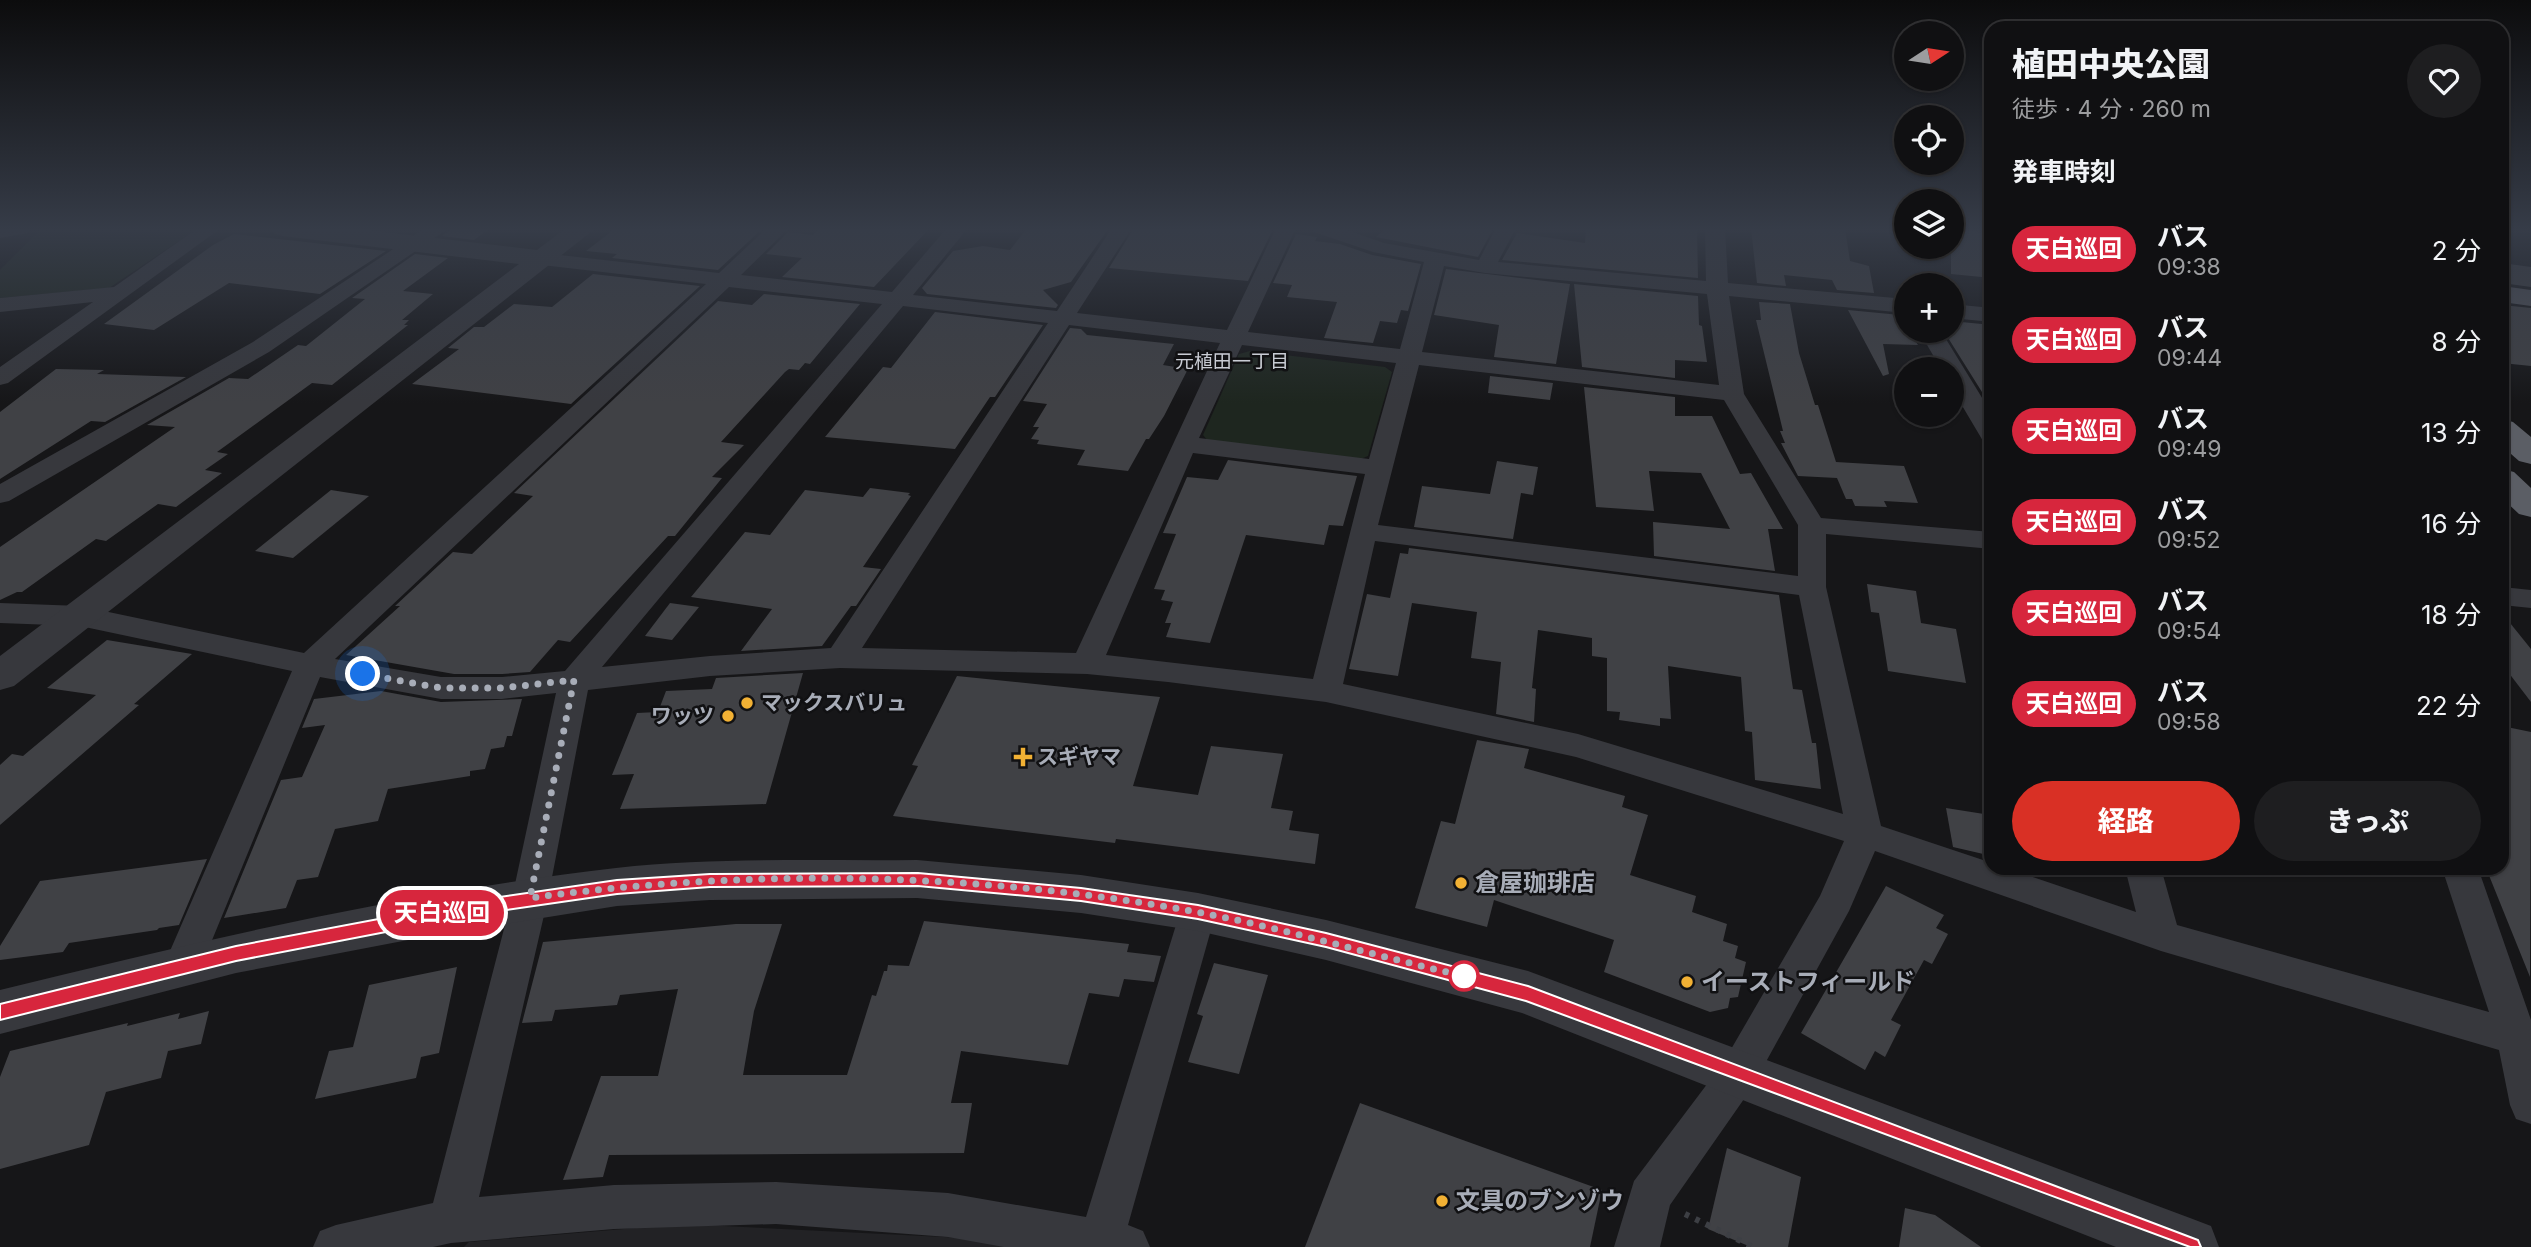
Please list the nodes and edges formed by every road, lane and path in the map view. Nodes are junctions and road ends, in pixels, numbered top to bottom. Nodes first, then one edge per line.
1 (130, 286) edge
2 (352, 286) edge
3 (507, 286) edge
4 (716, 286) edge
5 (786, 286) edge
6 (907, 286) edge
7 (1085, 286) edge
8 (1258, 286) edge
9 (1427, 286) edge
10 (1708, 286) edge
11 (1717, 287) junction
12 (120, 293) junction
13 (2509, 295) edge
14 (2531, 298) edge
15 (896, 299) junction
16 (0, 305) edge
17 (1894, 305) edge
18 (1964, 312) edge
19 (1984, 314) edge
20 (1065, 318) junction
21 (1234, 337) junction
22 (1937, 343) edge
23 (1407, 357) junction
24 (26, 359) junction
25 (0, 362) edge
26 (0, 379) edge
27 (1731, 394) junction
28 (1984, 422) edge
29 (2509, 435) edge
30 (1184, 444) junction
31 (2531, 454) edge
32 (1380, 468) junction
33 (2509, 486) edge
34 (0, 495) edge
35 (2531, 507) edge
36 (1812, 525) junction
37 (1363, 531) junction
38 (1984, 540) edge
39 (1812, 587) junction
40 (2509, 597) edge
41 (2531, 599) edge
42 (0, 613) edge
43 (80, 615) junction
44 (840, 658) junction
45 (1087, 664) junction
46 (310, 665) junction
47 (0, 676) edge
48 (574, 680) junction
49 (1326, 691) junction
50 (1865, 834) junction
51 (2145, 875) edge
52 (2462, 875) edge
53 (530, 898) junction
54 (1198, 912) junction
55 (2161, 936) junction
56 (182, 967) junction
57 (0, 1012) edge
58 (2517, 1037) junction
59 (1737, 1076) junction
60 (2531, 1105) edge
61 (1650, 1196) junction
62 (451, 1222) junction
63 (1735, 1243) edge
64 (1114, 1244) edge
65 (336, 1247) edge
66 (1637, 1247) edge
67 (1753, 1247) edge
68 (2190, 1247) edge

1 - 12 street
2 - 34 street
3 - 43 street
4 - 46 street
5 - 15 street
6 - 15 street
7 - 20 street
8 - 21 street
9 - 23 street
10 - 11 street
11 - 17 street
11 - 27 street
12 - 16 street
12 - 24 street
13 - 14 main road
15 - 20 street
15 - 48 street
18 - 19 street
20 - 21 street
20 - 44 street
21 - 23 street
21 - 30 street
22 - 28 street
23 - 27 street
23 - 32 street
24 - 25 street
24 - 26 street
27 - 36 street
29 - 31 highway
30 - 32 street
30 - 45 street
32 - 37 street
33 - 35 highway
36 - 38 street
36 - 39 street
37 - 39 street
37 - 49 street
39 - 50 street
40 - 41 street
42 - 43 street
43 - 46 street
43 - 47 street
44 - 45 street
44 - 48 street
45 - 49 street
46 - 48 street
46 - 56 street
48 - 53 street
49 - 50 street
50 - 55 street
50 - 59 street
51 - 55 street
52 - 58 street
53 - 54 street
53 - 56 street
53 - 62 street
54 - 59 street
54 - 64 street
55 - 58 street
56 - 57 street
58 - 60 street
59 - 61 street
59 - 68 street
61 - 63 path
61 - 66 street
62 - 64 street
62 - 65 street
63 - 67 path

